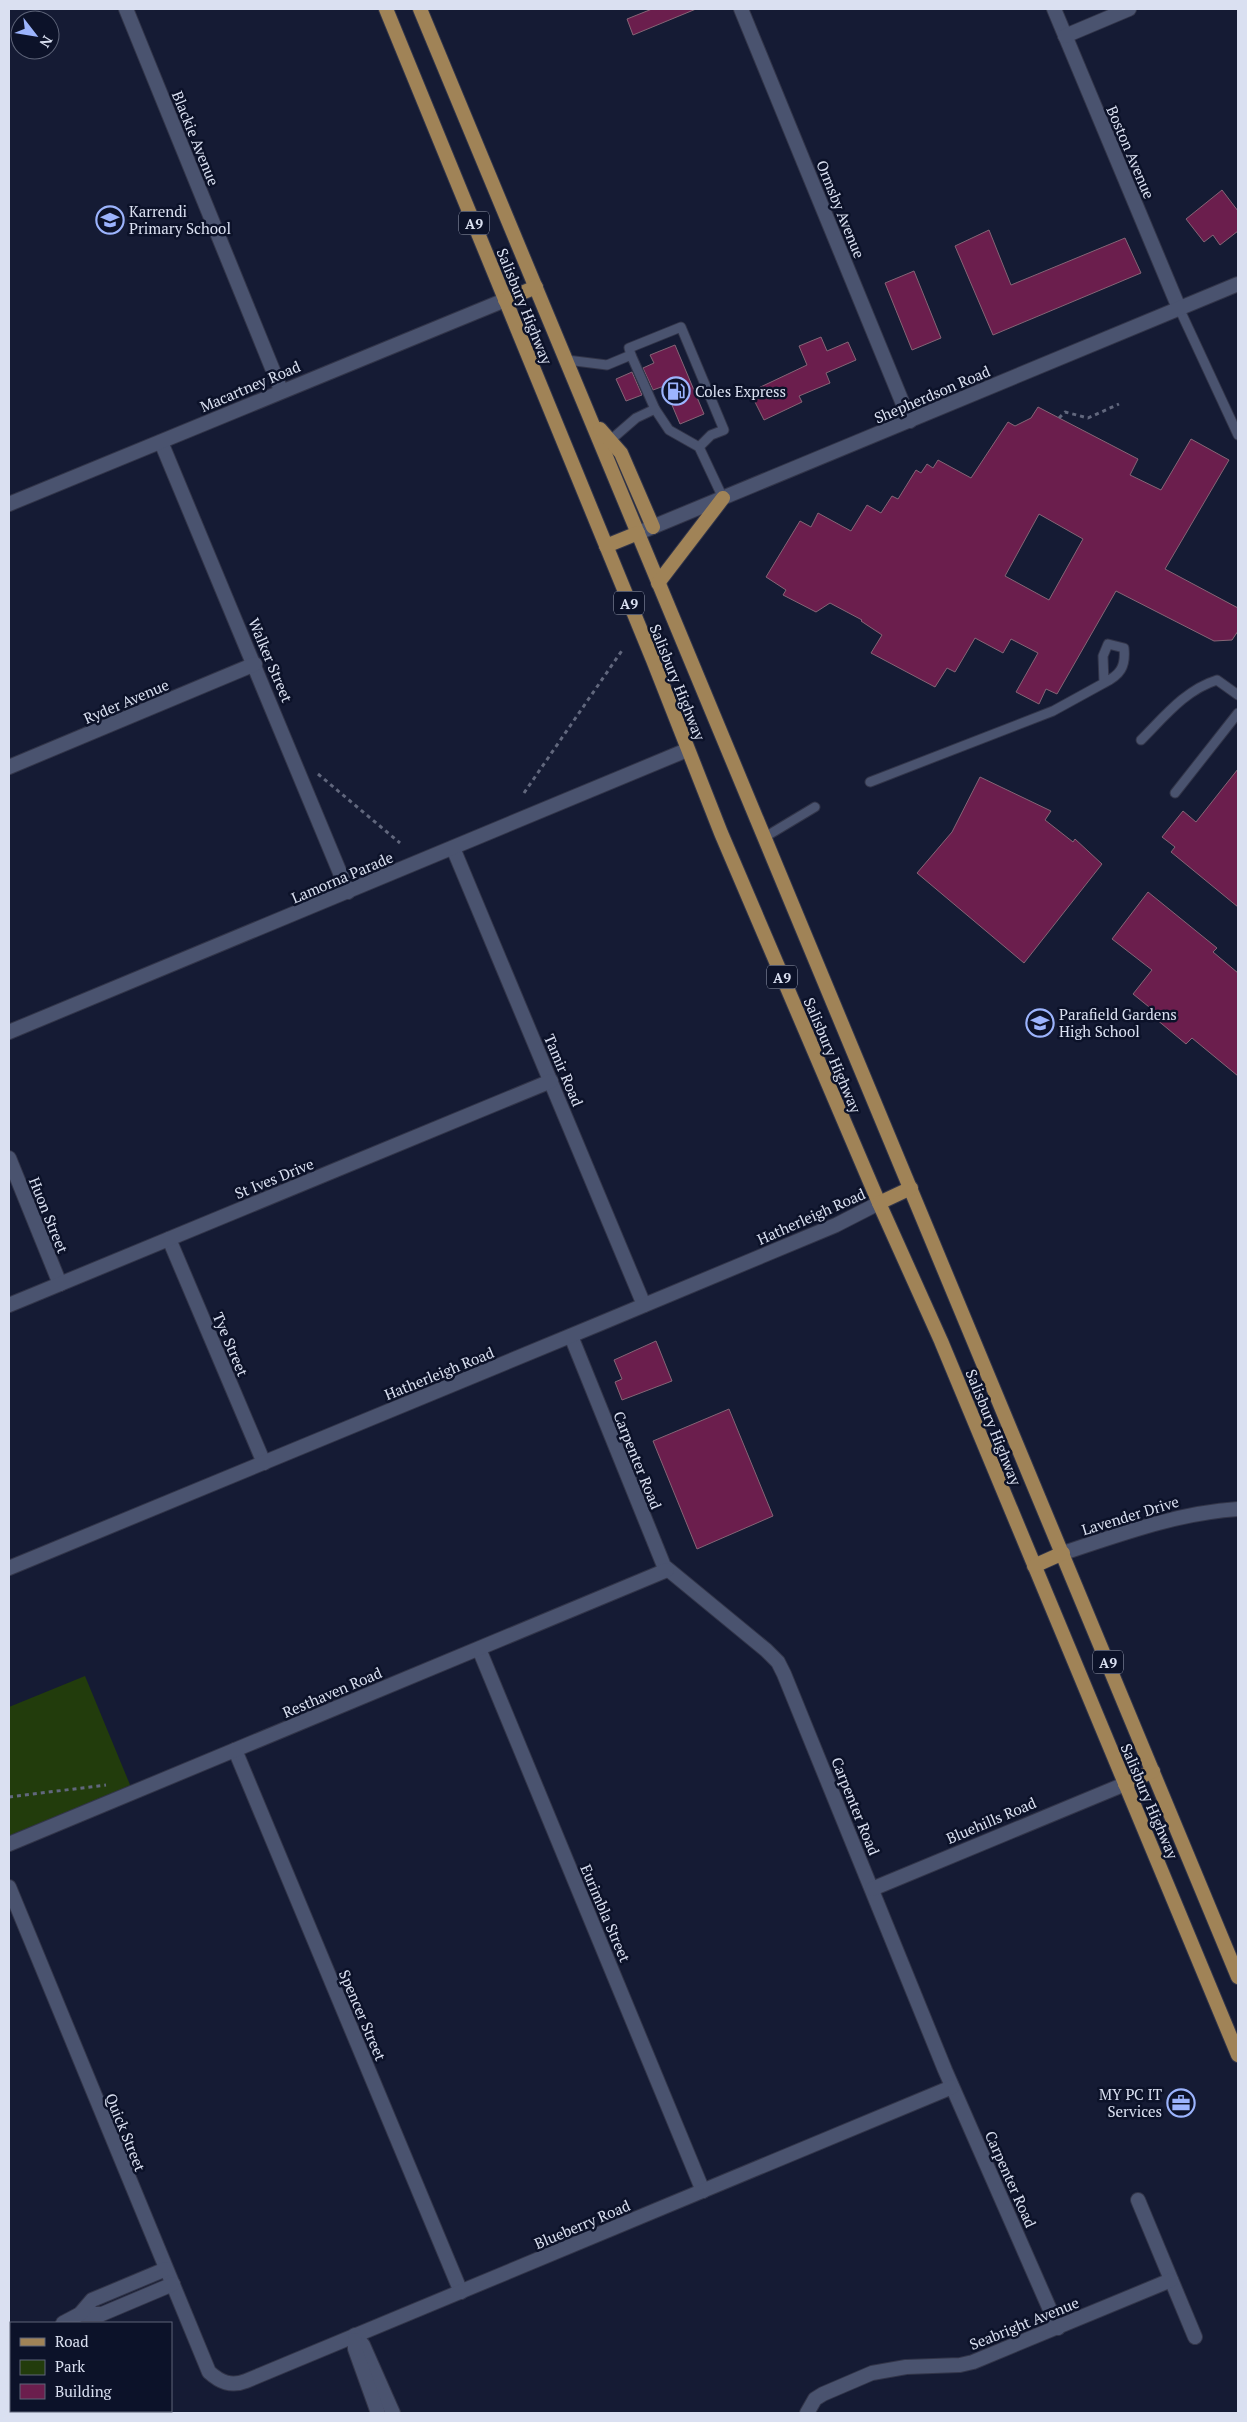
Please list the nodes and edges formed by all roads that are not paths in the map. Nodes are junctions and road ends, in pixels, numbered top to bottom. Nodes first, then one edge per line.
1 (126, 9) edge
2 (386, 9) edge
3 (420, 9) edge
4 (741, 9) edge
5 (1054, 9) edge
6 (1129, 9) edge
7 (1065, 36) junction
8 (1238, 284) edge
9 (536, 287) junction
10 (505, 300) junction
11 (1179, 308) junction
12 (631, 355) junction
13 (567, 360) junction
14 (281, 390) junction
15 (655, 409) junction
16 (910, 421) junction
17 (1238, 435) edge
18 (161, 442) junction
19 (606, 444) junction
20 (699, 447) junction
21 (723, 498) junction
22 (9, 504) edge
23 (653, 527) junction
24 (638, 533) junction
25 (606, 546) junction
26 (658, 583) junction
27 (255, 664) junction
28 (1104, 683) dead end
29 (1238, 695) edge
30 (1238, 713) edge
31 (1141, 740) dead end
32 (687, 750) junction
33 (9, 767) edge
34 (870, 782) dead end
35 (1175, 793) dead end
36 (815, 807) dead end
37 (764, 837) junction
38 (453, 848) junction
39 (348, 892) junction
40 (9, 1032) edge
41 (551, 1081) junction
42 (9, 1158) edge
43 (911, 1188) junction
44 (879, 1203) junction
45 (169, 1239) junction
46 (60, 1284) junction
47 (9, 1305) edge
48 (644, 1305) junction
49 (571, 1336) junction
50 (264, 1463) junction
51 (1238, 1509) edge
52 (1062, 1553) junction
53 (1034, 1566) junction
54 (9, 1568) edge
55 (667, 1570) junction
56 (479, 1649) junction
57 (235, 1750) junction
58 (1153, 1771) junction
59 (1124, 1784) junction
60 (9, 1844) edge
61 (9, 1887) edge
62 (872, 1889) junction
63 (1238, 1977) edge
64 (1238, 2055) edge
65 (952, 2087) junction
66 (703, 2190) junction
67 (1138, 2200) dead end
68 (166, 2269) junction
69 (1172, 2280) junction
70 (172, 2284) junction
71 (461, 2292) junction
72 (80, 2314) junction
73 (65, 2322) edge
74 (1058, 2328) junction
75 (355, 2335) junction
76 (1195, 2337) dead end
77 (222, 2382) joint
78 (378, 2413) edge
79 (393, 2413) edge
80 (807, 2413) edge

1 - 14 street, Blackie Avenue
2 - 10 main road, Salisbury Highway / A9
3 - 9 main road, Salisbury Highway / A9
4 - 16 street, Ormsby Avenue
5 - 7 street, Boston Avenue
6 - 7 street
7 - 11 street, Boston Avenue
8 - 11 street, Shepherdson Road
9 - 10 main road
9 - 13 main road, Salisbury Highway / A9
10 - 14 street, Macartney Road
10 - 25 main road, Salisbury Highway / A9
11 - 16 street, Shepherdson Road
11 - 17 lane
12 - 13 lane
12 - 15 lane
12 - 20 lane
13 - 19 main road, Salisbury Highway / A9
14 - 18 street, Macartney Road
15 - 19 lane
15 - 20 lane
16 - 21 street, Shepherdson Road
18 - 22 street, Macartney Road
18 - 27 street, Walker Street
19 - 23 main road
19 - 24 main road, Salisbury Highway / A9
20 - 21 lane
21 - 23 street, Shepherdson Road
21 - 26 main road
23 - 24 street, Shepherdson Road
24 - 25 main road
24 - 26 main road, Salisbury Highway / A9
25 - 32 main road, Salisbury Highway / A9
26 - 37 main road, Salisbury Highway / A9
27 - 33 street, Ryder Avenue
27 - 39 street, Walker Street
28 - 34 lane
29 - 31 lane
30 - 35 lane
32 - 38 street, Lamorna Parade
32 - 44 main road, Salisbury Highway / A9
36 - 37 lane
37 - 43 main road, Salisbury Highway / A9
38 - 39 street, Lamorna Parade
38 - 41 street, Tamir Road
39 - 40 street, Lamorna Parade
41 - 45 street, St Ives Drive
41 - 48 street, Tamir Road
42 - 46 street, Huon Street
43 - 44 main road
43 - 52 main road, Salisbury Highway / A9
44 - 48 street, Hatherleigh Road
44 - 53 main road, Salisbury Highway / A9
45 - 46 street, St Ives Drive
45 - 50 street, Tye Street
46 - 47 street, St Ives Drive
48 - 49 street, Hatherleigh Road
49 - 50 street, Hatherleigh Road
49 - 55 street, Carpenter Road
50 - 54 street, Hatherleigh Road
51 - 52 street, Lavender Drive
52 - 53 main road
52 - 58 main road, Salisbury Highway / A9
53 - 59 main road, Salisbury Highway / A9
55 - 56 street, Resthaven Road
55 - 62 street, Carpenter Road
56 - 57 street, Resthaven Road
56 - 66 street, Eurimbla Street
57 - 60 street, Resthaven Road
57 - 71 street, Spencer Street
58 - 59 main road
58 - 63 main road, Salisbury Highway / A9
59 - 62 street, Bluehills Road
59 - 64 main road, Salisbury Highway / A9
61 - 68 street, Quick Street
62 - 65 street, Carpenter Road
65 - 66 street, Blueberry Road
65 - 74 street, Carpenter Road
66 - 71 street, Blueberry Road
67 - 69 street
68 - 70 street, Quick Street
68 - 72 street
69 - 74 street, Seabright Avenue
69 - 76 street
70 - 72 street
70 - 77 street, Quick Street
71 - 75 street, Blueberry Road
72 - 73 street
74 - 80 street, Seabright Avenue
75 - 77 street, Blueberry Road
75 - 78 street
75 - 79 street

